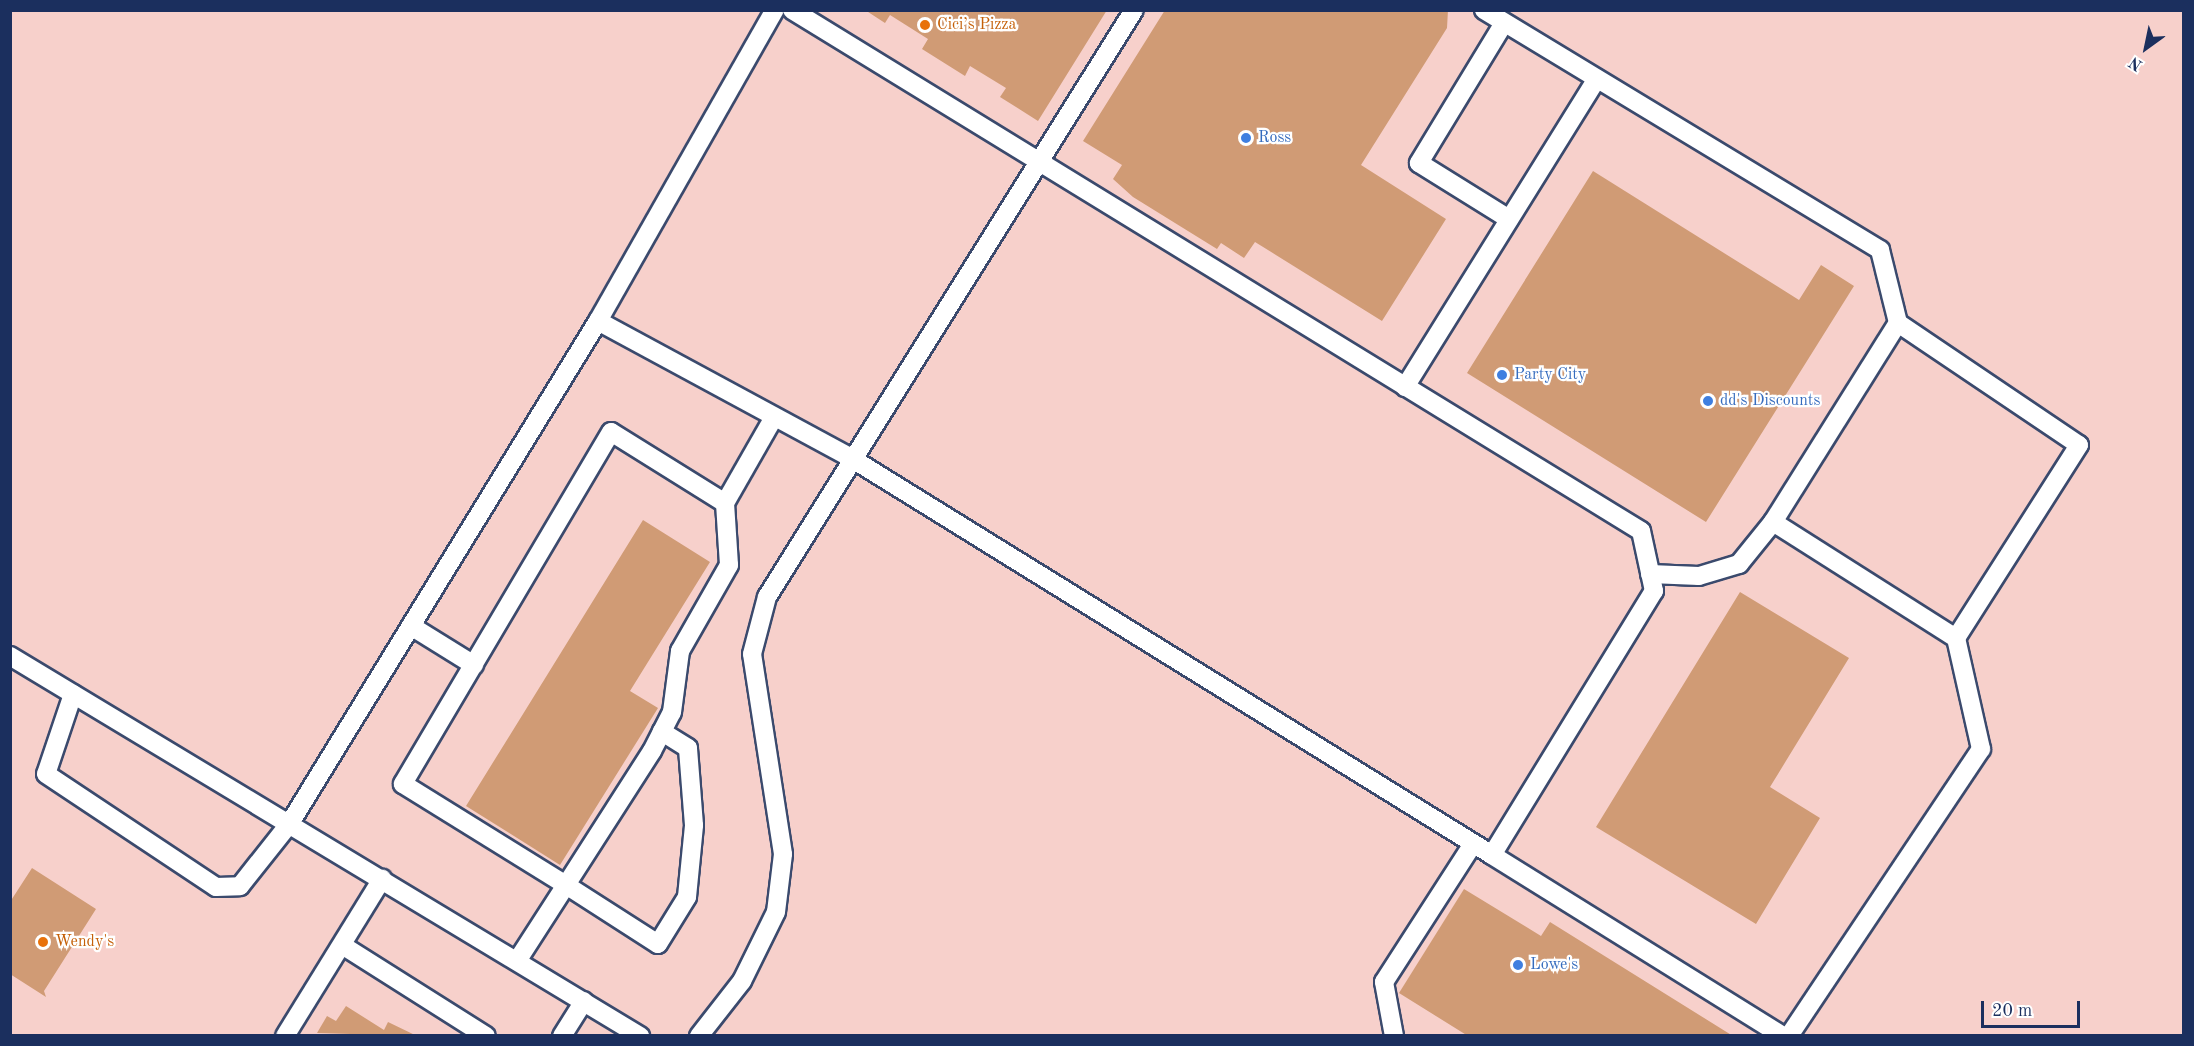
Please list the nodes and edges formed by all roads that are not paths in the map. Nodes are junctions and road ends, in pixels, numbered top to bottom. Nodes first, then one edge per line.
1 (776, 10) edge
2 (792, 10) edge
3 (1134, 10) edge
4 (1484, 10) edge
5 (1504, 23) junction
6 (1597, 79) junction
7 (1039, 164) junction
8 (1509, 219) junction
9 (598, 321) junction
10 (1898, 323) junction
11 (1405, 387) junction
12 (774, 417) junction
13 (851, 458) junction
14 (725, 503) junction
15 (1773, 522) junction
16 (1650, 574) junction
17 (411, 626) junction
18 (1956, 638) junction
19 (10, 656) edge
20 (474, 665) junction
21 (73, 693) junction
22 (662, 732) junction
23 (290, 823) junction
24 (1473, 844) junction
25 (1492, 855) junction
26 (382, 879) junction
27 (566, 885) junction
28 (342, 945) junction
29 (517, 961) junction
30 (584, 1001) junction
31 (285, 1035) edge
32 (486, 1035) edge
33 (562, 1035) edge
34 (640, 1035) edge
35 (699, 1035) edge
36 (1394, 1035) edge
37 (1783, 1035) edge
38 (1789, 1035) edge

1 - 9 lane
2 - 7 lane
3 - 7 lane
4 - 5 lane
5 - 6 lane
5 - 8 lane
6 - 8 lane
6 - 10 lane
7 - 11 lane
7 - 13 lane
8 - 11 lane
9 - 12 lane
9 - 17 lane
10 - 15 lane
10 - 18 lane
11 - 16 lane
12 - 13 lane
12 - 14 lane
13 - 24 lane
13 - 35 lane
14 - 20 lane
14 - 22 lane
15 - 16 lane
15 - 18 lane
16 - 25 lane
17 - 20 lane
17 - 23 lane
18 - 38 lane
19 - 21 lane
20 - 27 lane
21 - 23 lane
21 - 23 lane
22 - 27 lane
22 - 27 lane
23 - 26 lane
24 - 25 lane
24 - 36 lane
25 - 37 lane
26 - 28 lane
26 - 29 lane
27 - 29 lane
28 - 31 lane
28 - 32 lane
29 - 30 lane
30 - 33 lane
30 - 34 lane

